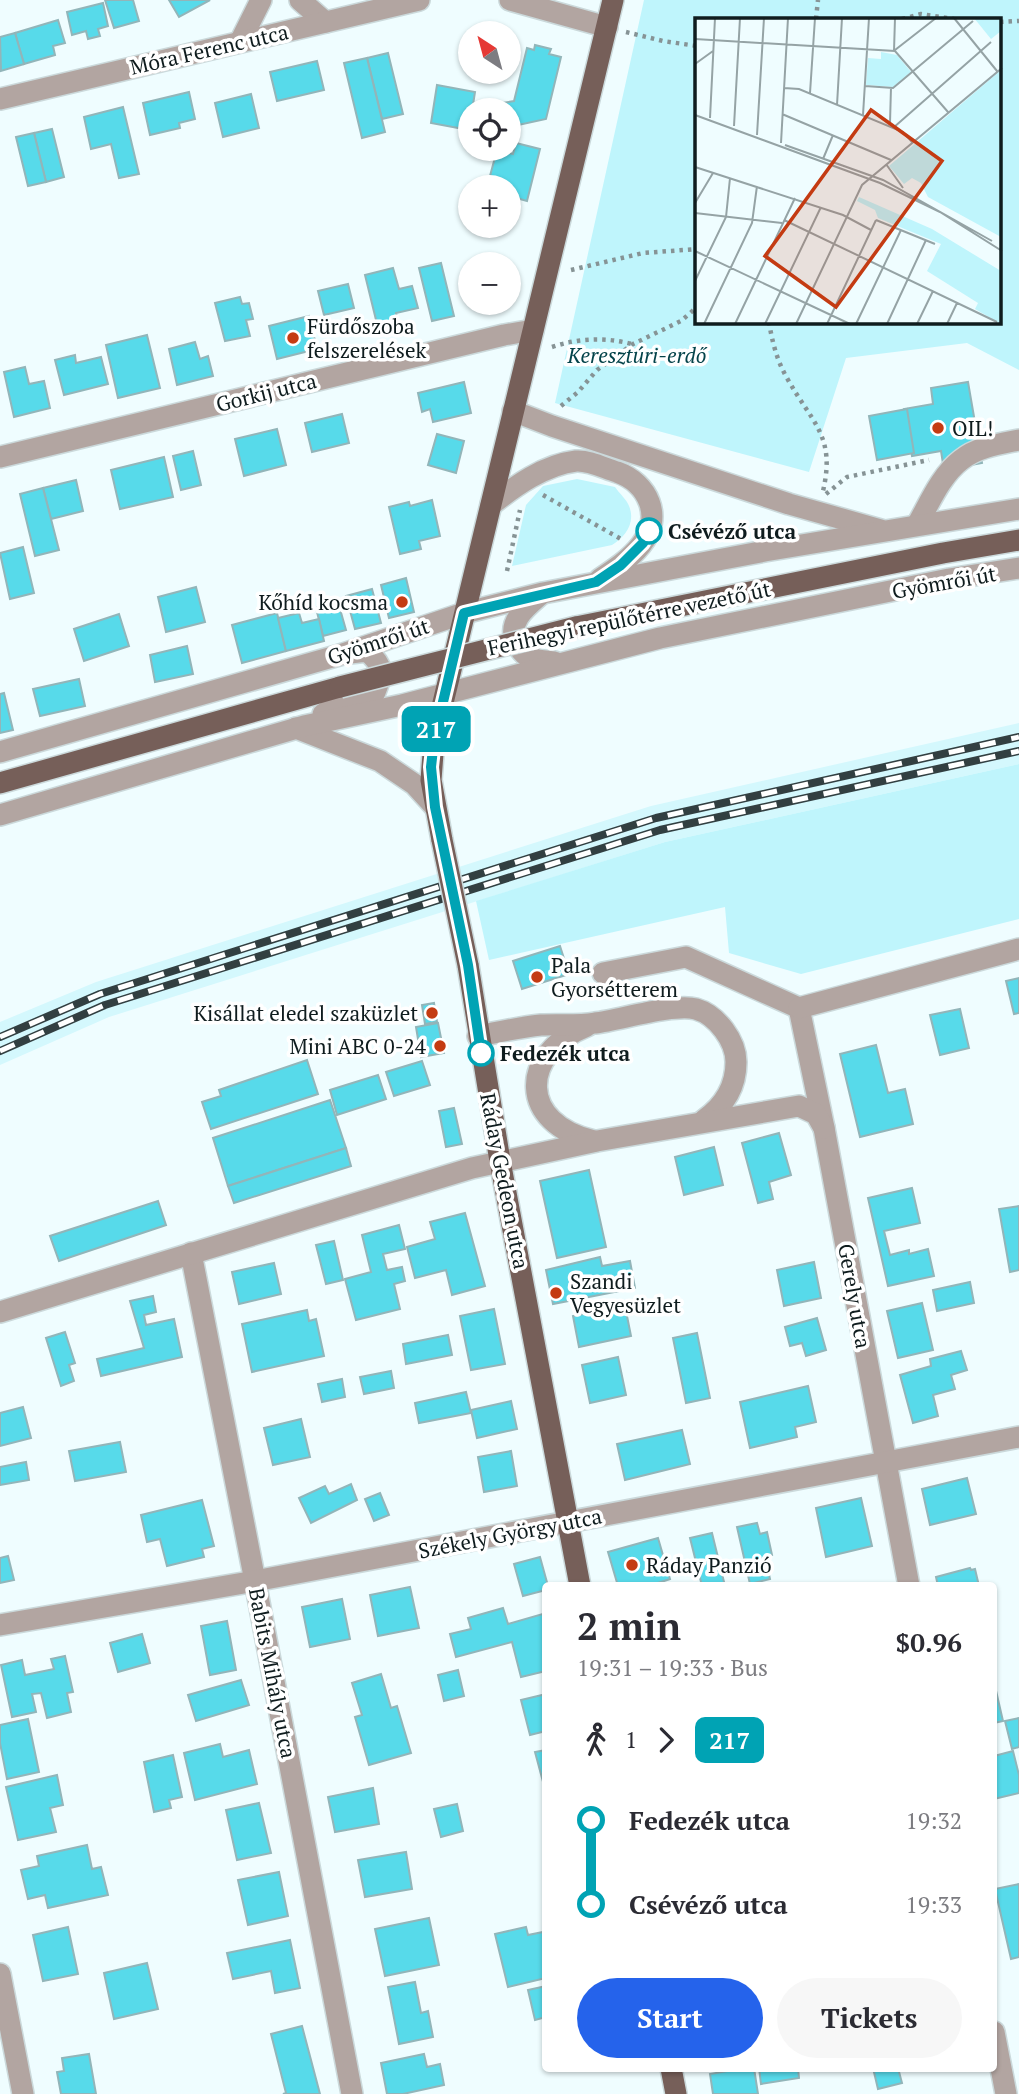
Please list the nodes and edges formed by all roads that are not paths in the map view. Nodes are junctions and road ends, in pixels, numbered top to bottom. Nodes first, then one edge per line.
1 (261, 0) edge
2 (300, 0) edge
3 (419, 0) edge
4 (510, 0) edge
5 (613, 0) edge
6 (326, 22) junction
7 (607, 27) junction
8 (241, 40) junction
9 (0, 99) edge
10 (533, 330) junction
11 (513, 411) junction
12 (1019, 439) edge
13 (0, 457) edge
14 (491, 505) junction
15 (1019, 509) edge
16 (918, 525) junction
17 (886, 532) junction
18 (1019, 540) edge
19 (1019, 568) edge
20 (596, 582) junction
21 (543, 593) junction
22 (464, 613) junction
23 (343, 654) junction
24 (563, 664) junction
25 (444, 694) junction
26 (300, 727) junction
27 (0, 752) edge
28 (0, 783) edge
29 (435, 807) junction
30 (0, 815) edge
31 (1019, 949) edge
32 (603, 973) dead end
33 (799, 1008) junction
34 (593, 1024) junction
35 (478, 1036) junction
36 (702, 1122) junction
37 (824, 1128) junction
38 (597, 1141) junction
39 (500, 1161) junction
40 (191, 1253) junction
41 (0, 1312) edge
42 (1019, 1437) edge
43 (886, 1463) junction
44 (569, 1522) junction
45 (256, 1581) junction
46 (579, 1582) edge
47 (908, 1582) edge
48 (0, 1625) edge
49 (0, 1974) edge
50 (997, 2048) edge
51 (672, 2072) edge
52 (23, 2094) edge
53 (352, 2094) edge
54 (676, 2094) edge
55 (1006, 2094) edge

1 - 8 street
2 - 6 street
3 - 6 street, Móra Ferenc utca
4 - 7 street
5 - 7 main road
6 - 8 street, Móra Ferenc utca
7 - 10 main road
8 - 9 street, Móra Ferenc utca
10 - 11 main road
10 - 13 street, Gorkij utca
11 - 14 main road
11 - 17 street, Gyömrői út
12 - 16 street
14 - 20 street
14 - 22 main road
15 - 16 street, Gyömrői út
16 - 17 street, Gyömrői út
17 - 20 street, Gyömrői út
18 - 28 main road, Ferihegyi repülőtérre vezető út, bridge
19 - 24 street, Gyömrői út
20 - 21 street, Gyömrői út
21 - 22 street, Gyömrői út
21 - 24 street
22 - 23 street, Gyömrői út
22 - 25 main road
23 - 26 street
23 - 27 street, Gyömrői út
24 - 25 street, Gyömrői út
25 - 26 street, Gyömrői út
25 - 29 main road, Ráday Gedeon utca
26 - 29 street
26 - 30 street, Gyömrői út
29 - 35 main road, Ráday Gedeon utca, bridge
31 - 33 street
32 - 33 street
33 - 37 street, Gerely utca
34 - 35 street
34 - 36 street
34 - 38 street
35 - 39 main road, Ráday Gedeon utca
36 - 37 street
36 - 38 street
37 - 43 street, Gerely utca
38 - 39 street
39 - 40 street
39 - 44 main road, Ráday Gedeon utca
40 - 41 street
40 - 45 street, Babits Mihály utca
42 - 43 street, Székely György utca
43 - 44 street, Székely György utca
43 - 47 street, Gerely utca
44 - 45 street, Székely György utca
44 - 46 main road, Ráday Gedeon utca
45 - 48 street, Székely György utca
45 - 53 street, Babits Mihály utca
49 - 52 street
50 - 55 street
51 - 54 main road

